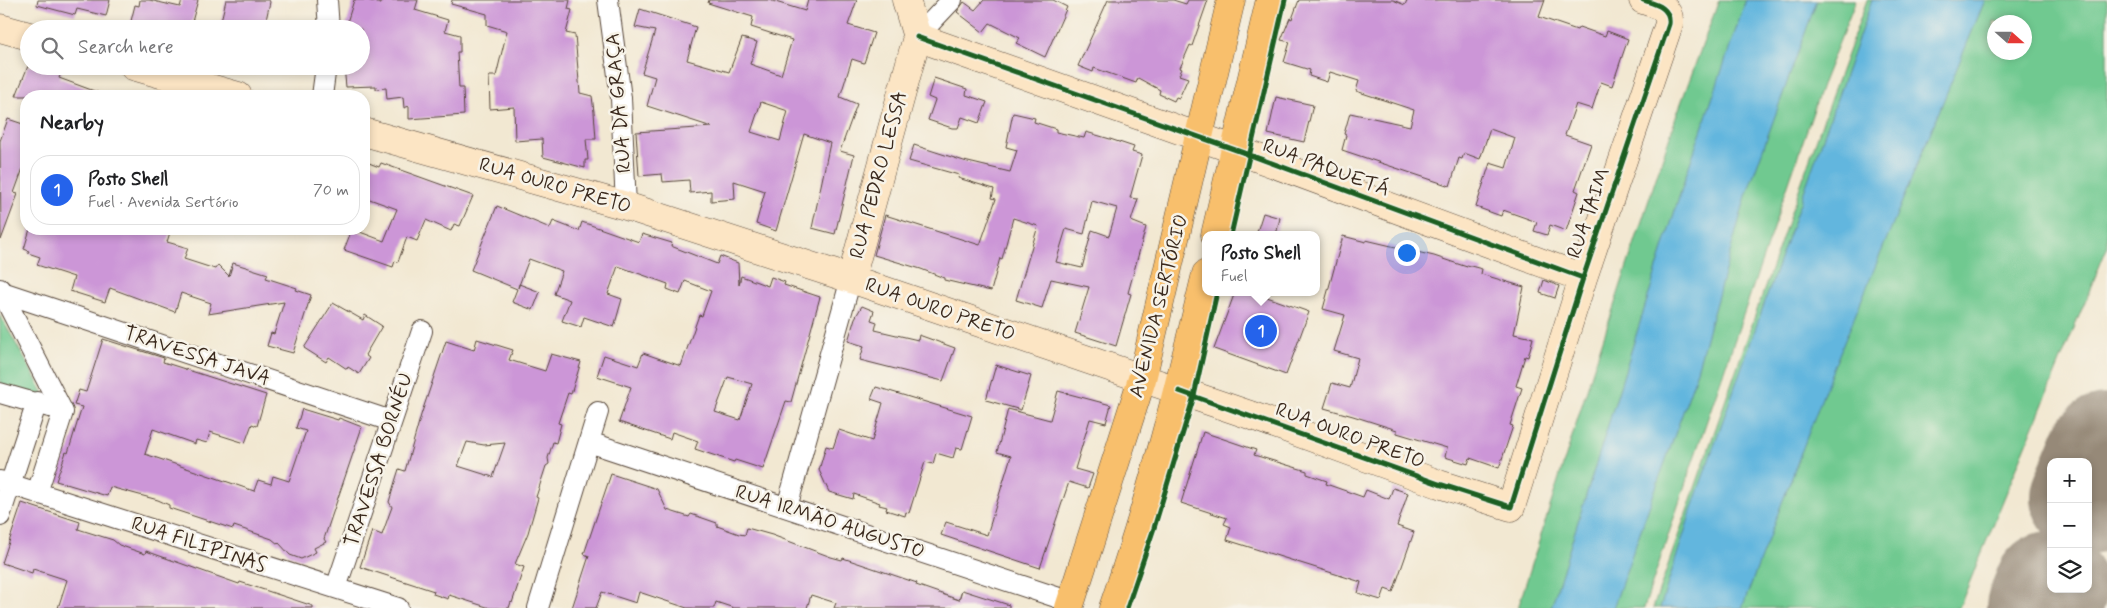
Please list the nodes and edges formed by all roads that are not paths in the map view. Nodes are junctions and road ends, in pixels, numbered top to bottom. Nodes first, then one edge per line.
1 (327, 0) edge
2 (608, 0) edge
3 (906, 0) edge
4 (952, 0) edge
5 (1231, 0) edge
6 (1270, 0) edge
7 (1643, 0) edge
8 (328, 20) edge
9 (0, 28) edge
10 (20, 34) edge
11 (917, 37) junction
12 (164, 75) edge
13 (325, 75) edge
14 (217, 90) edge
15 (323, 90) edge
16 (370, 134) edge
17 (1200, 139) junction
18 (1235, 151) junction
19 (626, 206) junction
20 (1216, 231) edge
21 (1583, 278) junction
22 (850, 279) junction
23 (1, 290) edge
24 (1202, 291) edge
25 (422, 332) dead end
26 (1142, 379) junction
27 (1179, 391) junction
28 (0, 393) edge
29 (37, 402) junction
30 (63, 412) junction
31 (598, 412) dead end
32 (391, 421) junction
33 (589, 442) junction
34 (6, 483) edge
35 (37, 494) junction
36 (787, 507) junction
37 (1511, 507) joint
38 (0, 516) edge
39 (336, 588) junction
40 (1070, 605) edge
41 (398, 608) edge
42 (538, 608) edge
43 (1113, 608) edge

1 - 8 street
2 - 19 street, RUA DA GRAÇA
3 - 11 street
4 - 11 street, RUA PEDRO LESSA
5 - 17 main road, AVENIDA SERTÓRIO
6 - 18 main road, AVENIDA SERTÓRIO
7 - 21 street, RUA TAIM
9 - 10 street
11 - 17 street, RUA PAQUETÁ
11 - 22 street, RUA PEDRO LESSA
12 - 14 street
13 - 15 street
16 - 19 street, RUA OURO PRETO
17 - 18 street, RUA PAQUETÁ
17 - 26 main road, AVENIDA SERTÓRIO
18 - 20 main road, AVENIDA SERTÓRIO
18 - 21 street, RUA PAQUETÁ
19 - 22 street, RUA OURO PRETO
21 - 37 street, RUA TAIM
22 - 26 street, RUA OURO PRETO
22 - 36 street, RUA PEDRO LESSA
23 - 30 street
23 - 32 street, TRAVESSA JAVA
24 - 27 main road, AVENIDA SERTÓRIO
25 - 32 street, TRAVESSA BORNÉU
26 - 27 street, RUA OURO PRETO
26 - 40 main road, AVENIDA SERTÓRIO
27 - 37 street, RUA OURO PRETO
27 - 43 main road, AVENIDA SERTÓRIO
28 - 29 street
29 - 30 street
29 - 34 street
30 - 35 street
31 - 33 street
32 - 39 street, TRAVESSA BORNÉU
33 - 36 street, RUA IRMÃO AUGUSTO
33 - 42 street
34 - 35 street, RUA FILIPINAS
34 - 38 street
35 - 39 street, RUA FILIPINAS
36 - 40 street, RUA IRMÃO AUGUSTO
39 - 41 street, RUA FILIPINAS

